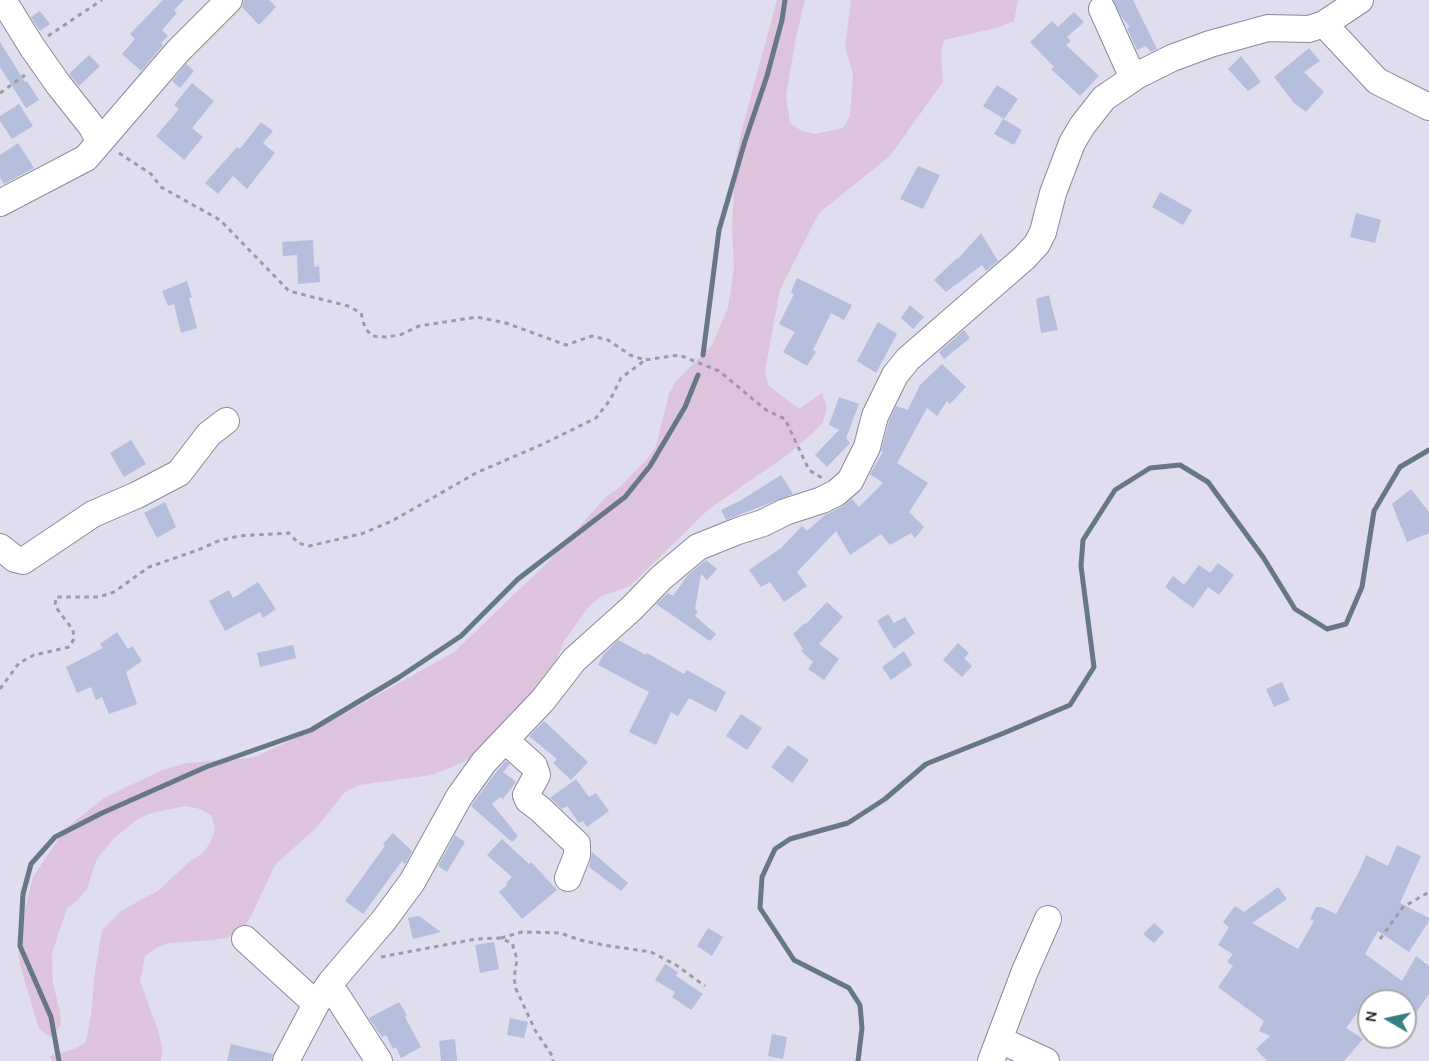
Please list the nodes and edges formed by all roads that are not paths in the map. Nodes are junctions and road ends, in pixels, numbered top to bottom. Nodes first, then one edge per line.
1 (3, 0) edge
2 (229, 0) edge
3 (1360, 0) edge
4 (1102, 9) dead end
5 (1324, 24) junction
6 (1133, 78) junction
7 (1429, 107) edge
8 (99, 141) junction
9 (0, 203) edge
10 (226, 421) dead end
11 (0, 547) edge
12 (505, 740) junction
13 (568, 878) dead end
14 (1048, 919) dead end
15 (244, 939) dead end
16 (321, 997) junction
17 (995, 1050) edge
18 (286, 1061) edge
19 (380, 1061) edge
20 (1046, 1061) edge

1 - 8 street
2 - 8 street
3 - 5 street
4 - 6 street
5 - 6 street
5 - 7 street
6 - 12 street
8 - 9 street
10 - 11 street
12 - 13 street
12 - 16 street
14 - 17 street
15 - 16 street
16 - 18 street
16 - 19 street
17 - 20 street

